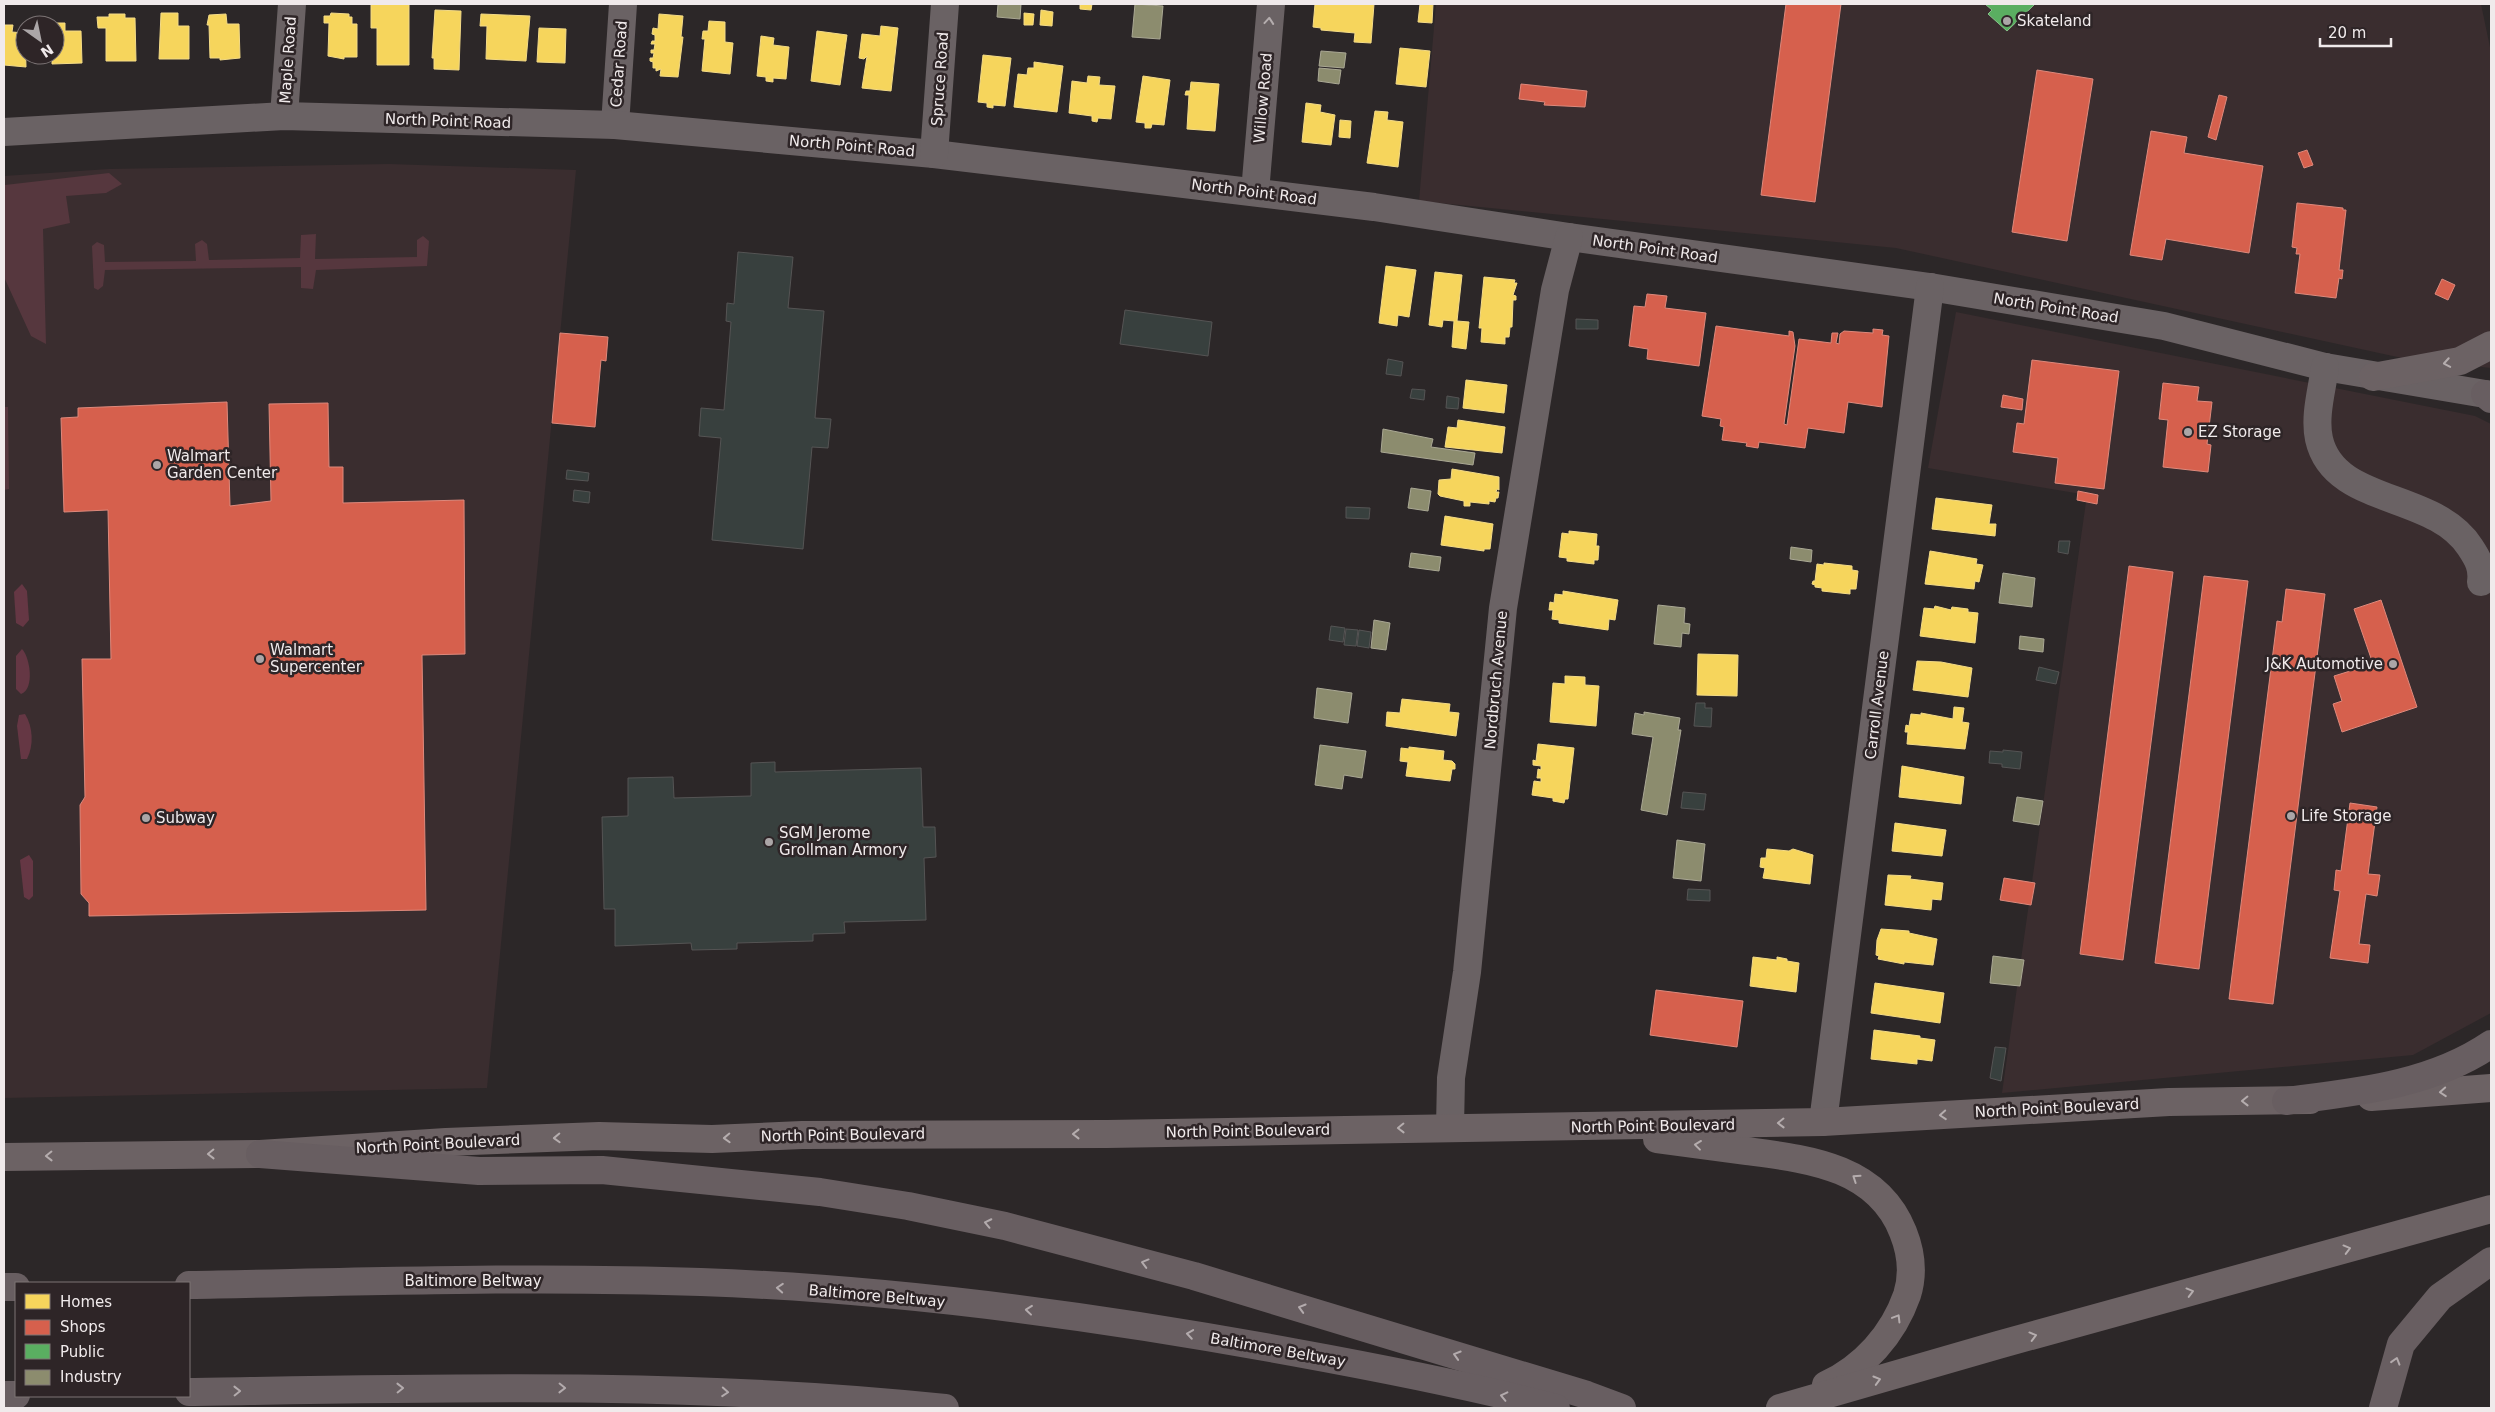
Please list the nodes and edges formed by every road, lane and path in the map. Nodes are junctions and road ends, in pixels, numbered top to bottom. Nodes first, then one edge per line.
1 (292, 4) edge
2 (623, 4) edge
3 (946, 4) edge
4 (1271, 4) edge
5 (284, 116) junction
6 (615, 125) junction
7 (4, 132) edge
8 (934, 154) junction
9 (1255, 192) junction
10 (1569, 237) junction
11 (1930, 287) junction
12 (2491, 345) edge
13 (2325, 368) junction
14 (2373, 377) junction
15 (2489, 396) edge
16 (2481, 582) dead end
17 (2491, 1044) edge
18 (2491, 1088) edge
19 (2286, 1100) junction
20 (1823, 1122) junction
21 (1450, 1127) junction
22 (1566, 1128) junction
23 (260, 1154) junction
24 (4, 1157) edge
25 (2491, 1209) edge
26 (2491, 1261) edge
27 (190, 1285) edge
28 (190, 1392) edge
29 (944, 1408) edge
30 (1554, 1408) edge
31 (1622, 1408) edge
32 (1778, 1408) edge
33 (2383, 1408) edge

1 - 5 street, Maple Road
2 - 6 street, Cedar Road
3 - 8 street, Spruce Road
9 -> 4 street, Willow Road
5 - 6 street, North Point Road
5 - 7 street, North Point Road
6 - 8 street, North Point Road
8 - 9 street, North Point Road
9 - 10 street, North Point Road
10 - 11 street, North Point Road
10 - 21 street, Nordbruch Avenue
11 - 13 street, North Point Road
11 - 20 street, Carroll Avenue
12 -> 14 main road
13 - 14 street, North Point Road
13 - 16 street
14 - 15 street, North Point Road
17 - 19 highway
18 -> 19 main road, North Point Boulevard
19 -> 20 main road, North Point Boulevard
20 -> 22 main road, North Point Boulevard
21 - 22 main road, North Point Boulevard
21 -> 23 main road, North Point Boulevard
32 -> 22 main road
23 -> 24 main road, North Point Boulevard
31 -> 23 highway
32 -> 25 main road
33 -> 26 highway
30 -> 27 highway, Baltimore Beltway
28 -> 29 highway

